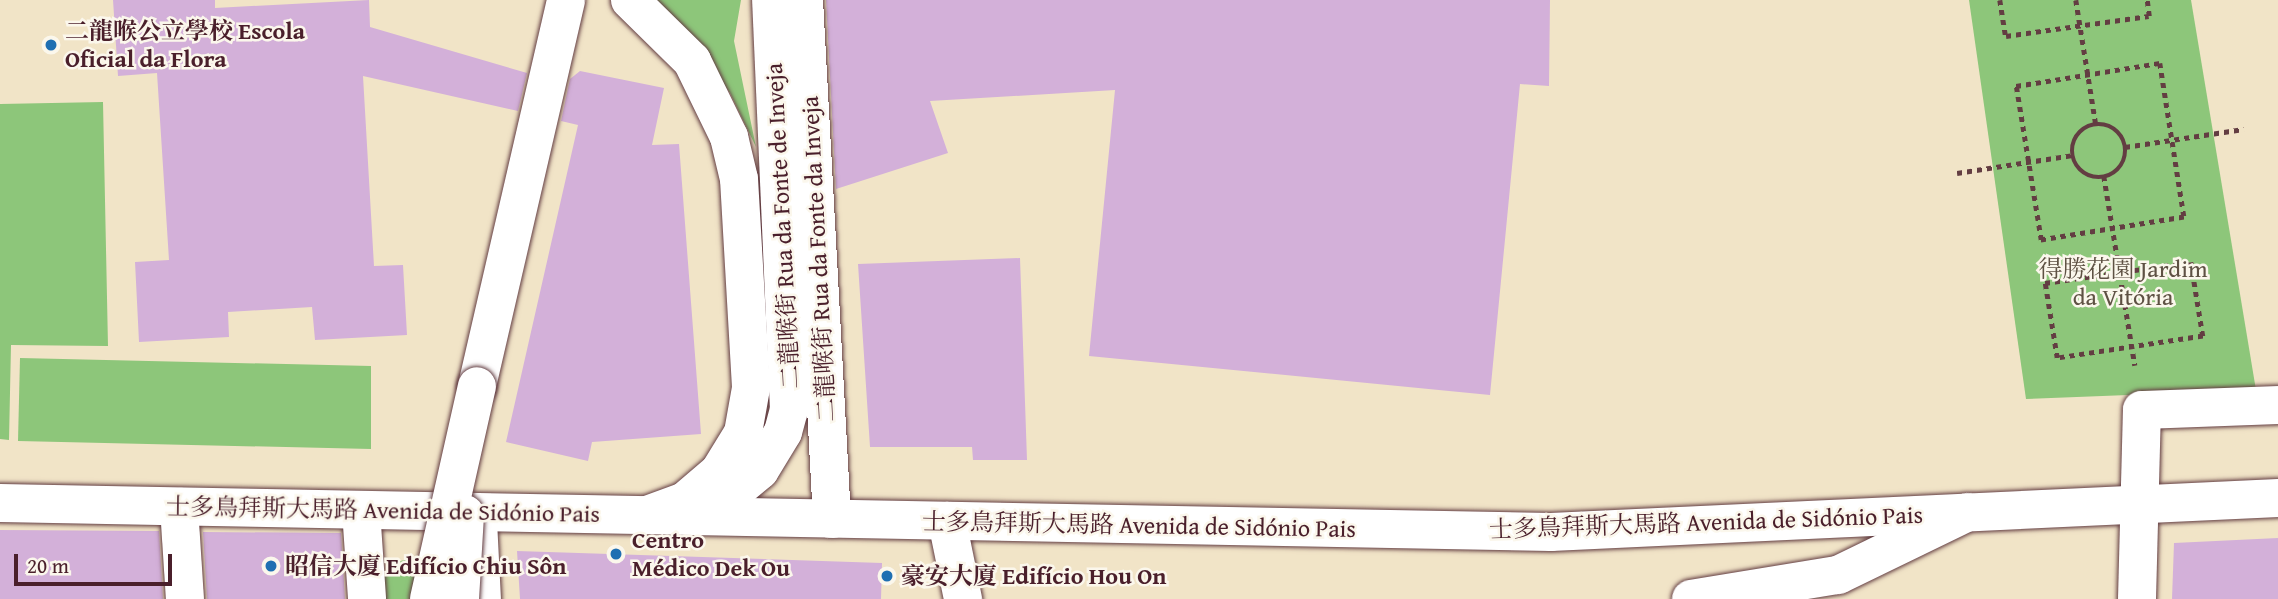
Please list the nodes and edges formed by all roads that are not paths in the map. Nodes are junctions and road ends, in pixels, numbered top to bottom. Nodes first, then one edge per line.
1 (566, 0) edge
2 (630, 0) edge
3 (771, 0) edge
4 (804, 0) edge
5 (477, 386) junction
6 (2278, 405) edge
7 (2278, 498) edge
8 (0, 503) edge
9 (179, 506) junction
10 (2140, 506) junction
11 (361, 510) junction
12 (477, 512) junction
13 (1968, 512) junction
14 (660, 516) junction
15 (832, 519) junction
16 (947, 521) junction
17 (185, 599) edge
18 (367, 599) edge
19 (429, 599) edge
20 (460, 599) edge
21 (482, 599) edge
22 (963, 599) edge
23 (1691, 599) edge
24 (2137, 599) edge

1 - 5 main road
2 - 14 main road
3 - 14 main road, 二龍喉街 Rua da Fonte de Inveja
4 - 15 main road, 二龍喉街 Rua da Fonte da Inveja
5 - 19 main road, bridge
5 - 20 main road, bridge
6 - 10 main road
7 - 10 main road, 士多鳥拜斯大馬路 Avenida de Sidónio Pais
8 - 9 main road, 士多鳥拜斯大馬路 Avenida de Sidónio Pais
9 - 11 main road, 士多鳥拜斯大馬路 Avenida de Sidónio Pais
9 - 17 main road
10 - 13 main road, 士多鳥拜斯大馬路 Avenida de Sidónio Pais
10 - 24 main road
11 - 12 main road, 士多鳥拜斯大馬路 Avenida de Sidónio Pais
11 - 18 main road
12 - 14 main road, 士多鳥拜斯大馬路 Avenida de Sidónio Pais
12 - 21 main road
13 - 16 main road, 士多鳥拜斯大馬路 Avenida de Sidónio Pais
13 - 23 main road
14 - 15 main road, 士多鳥拜斯大馬路 Avenida de Sidónio Pais
15 - 16 main road, 士多鳥拜斯大馬路 Avenida de Sidónio Pais
16 - 22 main road

